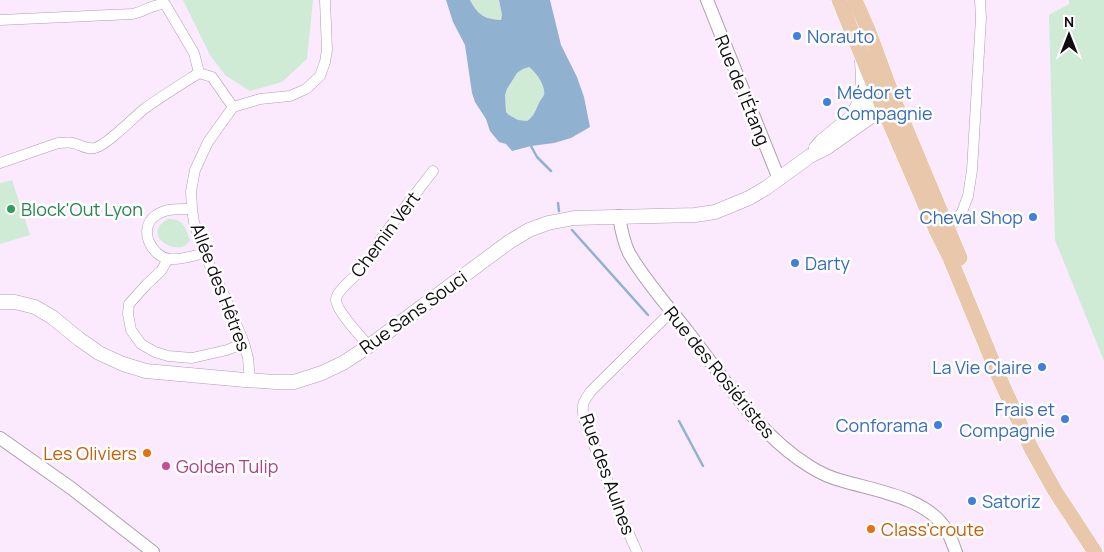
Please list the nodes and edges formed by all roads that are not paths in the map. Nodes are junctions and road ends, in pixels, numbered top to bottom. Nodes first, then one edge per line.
1 (325, 0) edge
2 (707, 0) edge
3 (839, 0) edge
4 (855, 0) edge
5 (980, 0) edge
6 (0, 20) edge
7 (862, 58) junction
8 (199, 73) junction
9 (885, 100) junction
10 (234, 107) junction
11 (847, 120) junction
12 (810, 156) junction
13 (0, 163) edge
14 (433, 171) dead end
15 (779, 179) junction
16 (192, 209) junction
17 (619, 216) junction
18 (942, 229) junction
19 (204, 253) junction
20 (168, 259) junction
21 (4, 302) edge
22 (671, 312) junction
23 (244, 342) junction
24 (368, 346) junction
25 (250, 380) junction
26 (0, 434) edge
27 (0, 438) edge
28 (11, 446) junction
29 (1104, 548) edge
30 (153, 552) edge
31 (637, 552) edge
32 (956, 552) edge
33 (1095, 552) edge

1 - 10 street
2 - 15 street, Rue de l'Étang
3 - 7 main road
4 - 9 main road
5 - 18 street
6 - 8 street
7 - 9 main road
7 - 11 main road
8 - 10 street
8 - 13 street
9 - 11 main road, Rue Sans Souci
9 - 12 main road, Rue Sans Souci
9 - 18 main road
10 - 16 street, Allée des Hêtres
11 - 12 main road, Rue Sans Souci
12 - 15 main road, Rue Sans Souci
14 - 24 street, Chemin Vert
15 - 17 main road, Rue Sans Souci
16 - 19 street, Allée des Hêtres
16 - 20 street
17 - 22 street, Rue des Rosiéristes
17 - 24 main road, Rue Sans Souci
18 - 29 main road
18 - 33 main road
19 - 20 street
19 - 23 street, Allée des Hêtres
20 - 23 street
21 - 25 main road, Rue Sans Souci
22 - 31 street, Rue des Aulnes
22 - 32 street, Rue des Rosiéristes
23 - 25 street, Allée des Hêtres
24 - 25 main road, Rue Sans Souci
26 - 28 street
27 - 28 street
28 - 30 street

